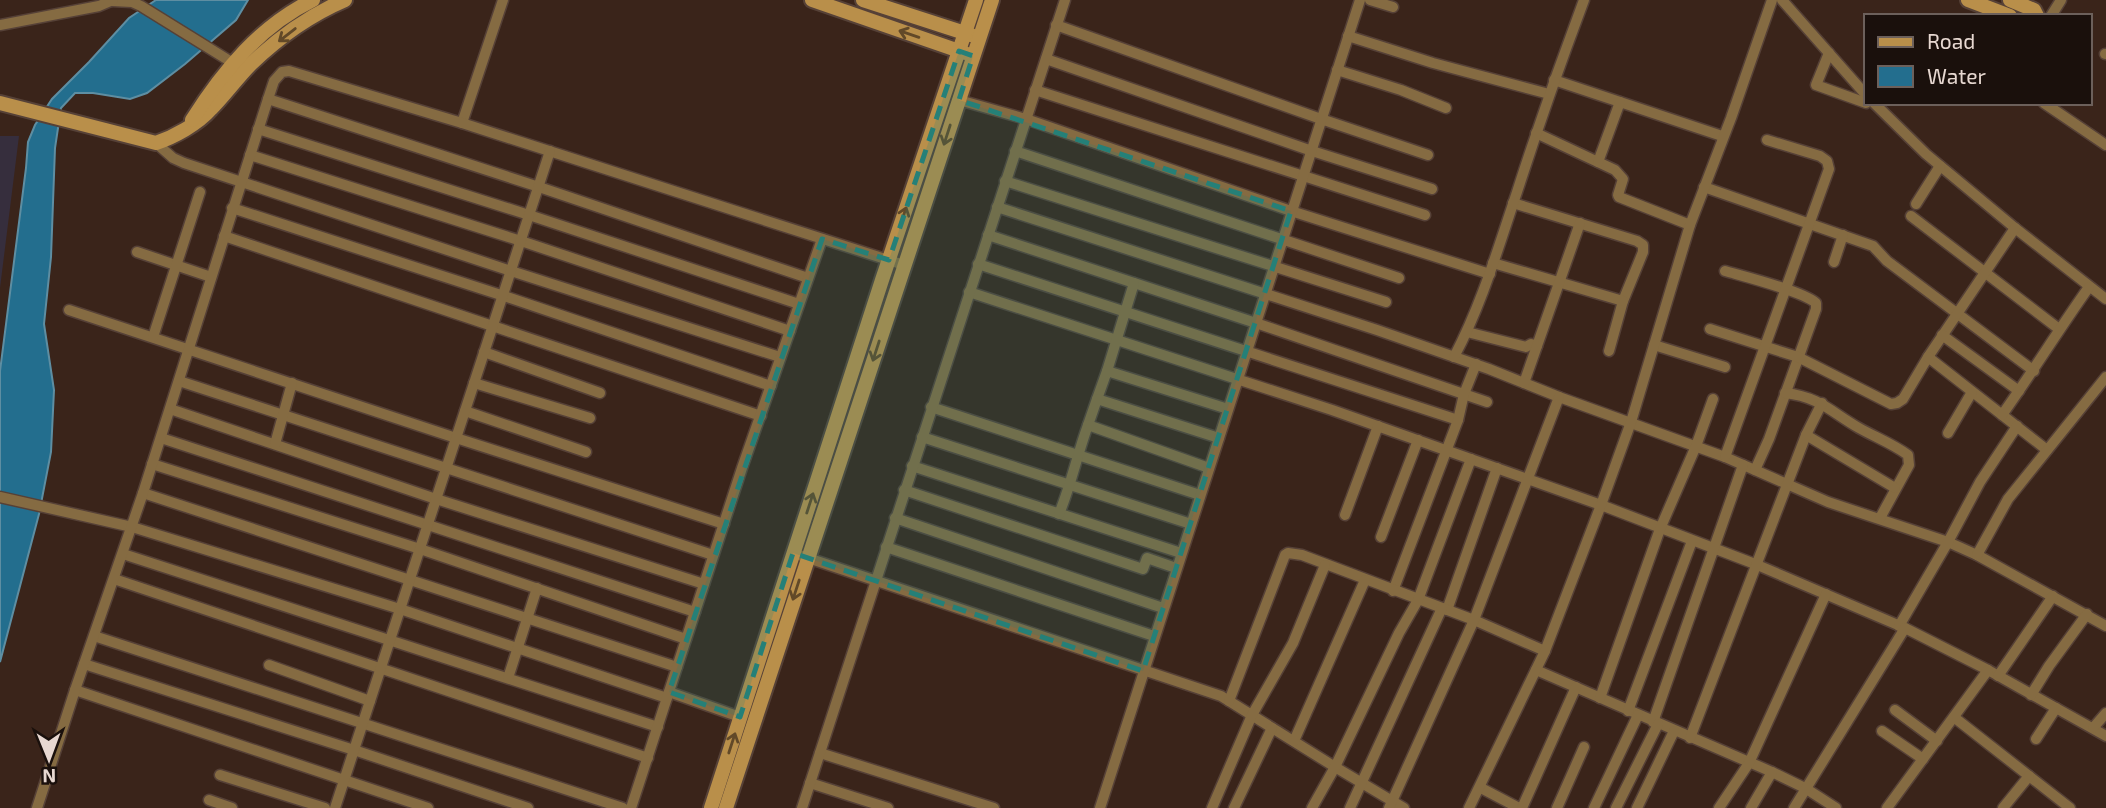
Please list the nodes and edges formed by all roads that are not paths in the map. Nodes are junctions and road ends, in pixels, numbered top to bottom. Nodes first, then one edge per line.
1 (313, 0) edge
2 (345, 0) edge
3 (503, 0) edge
4 (812, 0) edge
5 (863, 0) edge
6 (976, 0) edge
7 (992, 0) edge
8 (1065, 0) edge
9 (1360, 0) edge
10 (1370, 0) edge
11 (1584, 0) edge
12 (1772, 0) edge
13 (1782, 0) edge
14 (1968, 0) edge
15 (2010, 0) edge
16 (113, 1) edge
17 (1393, 7) dead end
18 (2005, 14) edge
19 (2036, 14) edge
20 (0, 24) edge
21 (1056, 25) junction
22 (972, 36) junction
23 (1348, 36) junction
24 (966, 53) junction
25 (1829, 53) junction
26 (1045, 59) junction
27 (233, 63) junction
28 (1337, 70) junction
29 (1554, 80) junction
30 (1035, 90) junction
31 (1864, 93) edge
32 (1549, 94) junction
33 (268, 99) junction
34 (959, 100) junction
35 (1620, 102) junction
36 (1864, 102) edge
37 (7, 104) edge
38 (1876, 105) edge
39 (2047, 105) edge
40 (1446, 108) dead end
41 (1321, 119) junction
42 (1026, 120) junction
43 (462, 123) junction
44 (187, 127) junction
45 (258, 129) junction
46 (1536, 133) junction
47 (1723, 136) junction
48 (1767, 141) dead end
49 (156, 144) junction
50 (2106, 145) edge
51 (550, 151) junction
52 (1015, 151) junction
53 (1312, 151) junction
54 (250, 155) junction
55 (1427, 155) dead end
56 (1598, 162) junction
57 (1940, 166) junction
58 (1303, 176) junction
59 (1005, 181) junction
60 (242, 182) junction
61 (538, 187) junction
62 (1704, 187) junction
63 (1432, 189) dead end
64 (200, 192) dead end
65 (1513, 203) junction
66 (1916, 204) dead end
67 (997, 207) junction
68 (232, 208) junction
69 (1292, 211) junction
70 (529, 215) junction
71 (1424, 215) dead end
72 (1911, 216) dead end
73 (1580, 223) junction
74 (1810, 223) junction
75 (1690, 225) junction
76 (2014, 228) junction
77 (988, 235) junction
78 (1843, 235) junction
79 (225, 236) junction
80 (821, 239) junction
81 (1283, 239) junction
82 (521, 241) junction
83 (137, 252) dead end
84 (889, 260) junction
85 (1493, 262) junction
86 (1834, 262) dead end
87 (176, 264) junction
88 (978, 264) junction
89 (904, 265) junction
90 (1274, 266) junction
91 (511, 271) junction
92 (1725, 271) dead end
93 (1985, 271) junction
94 (1490, 274) junction
95 (211, 277) junction
96 (808, 278) junction
97 (1399, 278) dead end
98 (1560, 281) junction
99 (1134, 283) junction
100 (2089, 287) junction
101 (1786, 289) junction
102 (969, 292) junction
103 (1265, 294) junction
104 (503, 296) junction
105 (2106, 299) edge
106 (1623, 301) junction
107 (1386, 302) dead end
108 (799, 304) junction
109 (69, 310) dead end
110 (1125, 310) junction
111 (1957, 313) junction
112 (1256, 323) junction
113 (492, 327) junction
114 (1710, 329) dead end
115 (2059, 329) junction
116 (790, 331) junction
117 (1466, 332) junction
118 (1942, 335) junction
119 (153, 337) junction
120 (1116, 340) junction
121 (1654, 345) junction
122 (1536, 346) junction
123 (189, 348) junction
124 (1765, 348) junction
125 (1247, 351) junction
126 (1609, 351) dead end
127 (484, 352) junction
128 (1454, 356) junction
129 (780, 357) junction
130 (1798, 357) junction
131 (1928, 357) junction
132 (1476, 364) junction
133 (1725, 367) dead end
134 (2034, 370) junction
135 (1107, 371) junction
136 (2106, 377) edge
137 (1237, 379) junction
138 (179, 381) junction
139 (292, 383) junction
140 (474, 383) junction
141 (1524, 383) junction
142 (771, 386) junction
143 (2019, 391) junction
144 (1972, 392) junction
145 (1785, 393) junction
146 (600, 394) dead end
147 (1464, 394) junction
148 (1559, 397) junction
149 (1097, 399) junction
150 (1713, 399) dead end
151 (1487, 402) dead end
152 (1822, 403) junction
153 (932, 407) junction
154 (170, 409) junction
155 (1228, 409) junction
156 (465, 411) junction
157 (283, 415) junction
158 (2002, 415) junction
159 (761, 416) junction
160 (590, 418) dead end
161 (1458, 420) junction
162 (1631, 422) junction
163 (1087, 425) junction
164 (1378, 426) junction
165 (2017, 426) junction
166 (1948, 433) dead end
167 (1806, 435) junction
168 (922, 437) junction
169 (161, 438) junction
170 (456, 438) junction
171 (1219, 438) junction
172 (1418, 440) junction
173 (275, 444) junction
174 (1696, 446) junction
175 (1446, 450) junction
176 (2046, 450) junction
177 (586, 452) dead end
178 (1077, 455) junction
179 (1725, 457) junction
180 (1471, 459) junction
181 (152, 464) junction
182 (1743, 465) junction
183 (912, 466) junction
184 (1209, 468) junction
185 (1497, 468) junction
186 (446, 469) junction
187 (1755, 470) junction
188 (1528, 479) junction
189 (1788, 484) junction
190 (1071, 485) junction
191 (1895, 488) junction
192 (904, 490) junction
193 (143, 493) junction
194 (1200, 495) junction
195 (0, 497) edge
196 (436, 499) junction
197 (1601, 505) junction
198 (1059, 514) junction
199 (1345, 515) dead end
200 (895, 518) junction
201 (1880, 518) junction
202 (428, 524) junction
203 (724, 524) junction
204 (1191, 524) junction
205 (132, 527) junction
206 (1660, 528) junction
207 (1381, 537) dead end
208 (1692, 541) junction
209 (1948, 542) junction
210 (886, 547) junction
211 (1713, 548) junction
212 (420, 549) junction
213 (1181, 553) junction
214 (123, 554) junction
215 (713, 555) junction
216 (1977, 555) junction
217 (800, 556) junction
218 (1755, 564) junction
219 (1325, 565) junction
220 (1176, 568) junction
221 (114, 579) junction
222 (410, 579) junction
223 (1365, 580) junction
224 (875, 581) junction
225 (704, 584) junction
226 (537, 588) junction
227 (1393, 591) junction
228 (1826, 594) junction
229 (2053, 596) junction
230 (1418, 600) junction
231 (1163, 608) junction
232 (400, 609) junction
233 (1445, 609) junction
234 (695, 612) junction
235 (2087, 614) junction
236 (528, 618) junction
237 (1474, 620) junction
238 (2106, 626) edge
239 (1902, 627) junction
240 (94, 636) junction
241 (1154, 636) junction
242 (686, 639) junction
243 (390, 640) junction
244 (517, 648) junction
245 (1545, 651) junction
246 (84, 664) junction
247 (269, 665) dead end
248 (381, 667) junction
249 (677, 667) junction
250 (1536, 670) junction
251 (1988, 670) junction
252 (1143, 671) junction
253 (1998, 676) junction
254 (508, 678) junction
255 (1576, 687) junction
256 (75, 690) junction
257 (668, 695) junction
258 (2031, 695) junction
259 (1600, 698) junction
260 (370, 701) junction
261 (1228, 701) junction
262 (2056, 708) junction
263 (1895, 710) dead end
264 (1633, 713) junction
265 (2106, 713) edge
266 (1252, 715) junction
267 (740, 717) junction
268 (1955, 718) junction
269 (363, 722) junction
270 (1656, 723) junction
271 (658, 727) junction
272 (2093, 727) junction
273 (1272, 728) junction
274 (1674, 731) junction
275 (1882, 731) dead end
276 (2106, 736) edge
277 (1690, 738) junction
278 (2036, 739) dead end
279 (1294, 741) junction
280 (1937, 741) junction
281 (1584, 747) dead end
282 (354, 750) junction
283 (820, 753) junction
284 (648, 758) junction
285 (1923, 759) junction
286 (1748, 763) junction
287 (1335, 767) junction
288 (1772, 772) junction
289 (220, 775) dead end
290 (2029, 776) junction
291 (344, 780) junction
292 (810, 783) junction
293 (1362, 783) junction
294 (1481, 788) junction
295 (1805, 788) junction
296 (209, 800) dead end
297 (1391, 804) edge
298 (1832, 807) edge
299 (37, 808) edge
300 (232, 808) edge
301 (325, 808) edge
302 (335, 808) edge
303 (428, 808) edge
304 (528, 808) edge
305 (623, 808) edge
306 (631, 808) edge
307 (710, 808) edge
308 (726, 808) edge
309 (802, 808) edge
310 (888, 808) edge
311 (994, 808) edge
312 (1100, 808) edge
313 (1212, 808) edge
314 (1234, 808) edge
315 (1312, 808) edge
316 (1350, 808) edge
317 (1404, 808) edge
318 (1469, 808) edge
319 (1521, 808) edge
320 (1557, 808) edge
321 (1594, 808) edge
322 (1616, 808) edge
323 (1637, 808) edge
324 (1719, 808) edge
325 (1751, 808) edge
326 (1794, 808) edge
327 (1887, 808) edge
328 (2003, 808) edge
329 (2070, 808) edge

1 - 27 street
2 -> 44 street
3 - 43 street
24 -> 4 street
5 - 22 street
6 - 22 street
7 - 22 street
8 - 21 street
9 - 23 street
10 - 17 street
11 - 29 street
12 - 47 street
13 - 25 street
14 - 18 street
15 - 19 street
16 - 20 street
16 - 27 street
21 - 26 street
21 - 41 street
22 - 24 street
23 - 28 street
23 - 32 street
24 - 34 street
84 -> 24 street
25 - 31 street
25 - 36 street
26 - 30 street
26 - 53 street
27 - 44 street
28 - 40 street
28 - 41 street
29 - 32 street
29 - 35 street
30 - 42 street
30 - 58 street
32 - 46 street
33 - 43 street
33 - 45 street
33 - 61 street
34 - 42 street
34 -> 89 street
35 - 47 street
35 - 56 street
37 - 49 street
38 - 57 street
39 - 50 street
41 - 53 street
41 - 55 street
42 - 52 street
42 - 69 street
43 - 51 street
44 - 49 street
45 - 54 street
45 - 70 street
46 - 56 street
46 - 65 street
47 - 62 street
48 - 74 street
49 - 60 street
51 - 61 street
51 - 80 street
52 - 59 street
52 - 81 street
53 - 58 street
53 - 63 street
54 - 60 street
54 - 82 street
56 - 75 street
57 - 66 street
57 - 76 street
58 - 69 street
58 - 71 street
59 - 67 street
59 - 90 street
60 - 68 street
60 - 91 street
61 - 70 street
61 - 96 street
62 - 74 street
62 - 75 street
64 - 87 street
65 - 73 street
65 - 85 street
67 - 77 street
67 - 103 street
68 - 79 street
68 - 104 street
69 - 81 street
69 - 94 street
70 - 82 street
70 - 108 street
72 - 93 street
73 - 98 street
73 - 106 street
74 - 78 street
74 - 101 street
75 - 121 street
76 - 93 street
76 - 100 street
77 - 88 street
77 - 99 street
78 - 86 street
78 - 111 street
79 - 95 street
79 - 113 street
80 - 84 street
80 - 96 street
81 - 90 street
81 - 97 street
82 - 91 street
82 - 116 street
83 - 87 street
84 - 89 street
217 -> 84 street
85 - 94 street
85 - 98 street
87 - 95 street
87 - 119 street
88 - 102 street
88 - 110 street
89 -> 217 street
90 - 103 street
90 - 107 street
91 - 104 street
91 - 129 street
92 - 101 street
93 - 111 street
93 - 115 street
94 - 117 street
95 - 123 street
96 - 108 street
98 - 106 street
98 - 122 street
99 - 110 street
99 - 112 street
100 - 105 street
100 - 115 street
101 - 124 street
101 - 130 street
102 - 120 street
102 - 153 street
103 - 112 street
103 - 128 street
104 - 113 street
104 - 142 street
106 - 126 street
108 - 116 street
109 - 119 street
110 - 120 street
110 - 125 street
111 - 118 street
111 - 134 street
112 - 125 street
112 - 147 street
113 - 127 street
113 - 159 street
114 - 124 street
115 - 134 street
116 - 129 street
117 - 122 street
117 - 128 street
118 - 131 street
118 - 143 street
119 - 123 street
120 - 135 street
120 - 137 street
121 - 133 street
121 - 162 street
122 - 141 street
123 - 138 street
123 - 139 street
124 - 130 street
124 - 179 street
125 - 137 street
125 - 161 street
127 - 140 street
127 - 146 street
128 - 132 street
129 - 142 street
130 - 131 street
130 - 145 street
131 - 144 street
132 - 141 street
132 - 147 street
134 - 143 street
135 - 149 street
135 - 155 street
136 - 176 street
137 - 155 street
137 - 164 street
138 - 154 street
138 - 157 street
139 - 157 street
139 - 170 street
140 - 156 street
140 - 160 street
141 - 148 street
142 - 159 street
143 - 158 street
144 - 158 street
144 - 166 street
145 - 152 street
145 - 187 street
147 - 151 street
147 - 161 street
148 - 162 street
148 - 188 street
149 - 163 street
149 - 171 street
150 - 174 street
152 - 167 street
152 - 191 street
153 - 168 street
153 - 178 street
154 - 169 street
154 - 173 street
155 - 171 street
156 - 170 street
156 - 177 street
157 - 173 street
157 - 186 street
158 - 165 street
159 - 203 street
161 - 175 street
162 - 174 street
162 - 197 street
163 - 178 street
163 - 184 street
164 - 172 street
164 - 199 street
165 - 176 street
165 - 209 street
167 - 189 street
167 - 191 street
168 - 183 street
168 - 190 street
169 - 181 street
169 - 202 street
170 - 186 street
170 - 203 street
171 - 184 street
172 - 175 street
172 - 207 street
173 - 196 street
174 - 179 street
174 - 206 street
175 - 180 street
175 - 227 street
176 - 216 street
178 - 190 street
178 - 194 street
179 - 182 street
180 - 185 street
180 - 230 street
181 - 193 street
181 - 212 street
182 - 187 street
182 - 211 street
183 - 192 street
183 - 198 street
184 - 194 street
185 - 188 street
185 - 233 street
186 - 196 street
186 - 215 street
187 - 189 street
188 - 197 street
188 - 237 street
189 - 201 street
189 - 218 street
190 - 198 street
190 - 204 street
191 - 201 street
192 - 200 street
192 - 220 street
193 - 205 street
193 - 222 street
194 - 204 street
195 - 205 street
196 - 202 street
196 - 225 street
197 - 206 street
197 - 245 street
198 - 213 street
200 - 210 street
200 - 231 street
201 - 209 street
202 - 212 street
202 - 234 street
203 - 215 street
204 - 213 street
205 - 214 street
205 - 232 street
206 - 208 street
206 - 259 street
208 - 211 street
208 - 264 street
209 - 216 street
209 - 239 street
210 - 224 street
210 - 241 street
211 - 218 street
211 - 270 street
212 - 222 street
212 - 226 street
213 - 220 street
214 - 221 street
214 - 243 street
215 - 225 street
216 - 229 street
217 - 224 street
217 - 267 street
217 -> 308 street
218 - 228 street
218 - 277 street
219 - 223 street
219 - 261 street
219 - 266 street
220 - 231 street
221 - 240 street
221 - 248 street
222 - 232 street
222 - 236 street
223 - 227 street
223 - 279 street
224 - 252 street
224 - 283 street
225 - 234 street
226 - 236 street
226 - 242 street
227 - 230 street
228 - 239 street
228 - 286 street
229 - 235 street
229 - 253 street
230 - 233 street
230 - 287 street
231 - 241 street
232 - 243 street
232 - 244 street
233 - 237 street
233 - 293 street
234 - 242 street
235 - 238 street
235 - 258 street
236 - 244 street
236 - 249 street
237 - 245 street
237 - 297 street
239 - 251 street
239 - 295 street
240 - 246 street
240 - 269 street
241 - 252 street
242 - 249 street
243 - 248 street
243 - 254 street
244 - 254 street
244 - 257 street
245 - 250 street
246 - 256 street
246 - 282 street
247 - 260 street
248 - 260 street
248 - 284 street
249 - 257 street
250 - 255 street
250 - 294 street
251 - 253 street
251 - 268 street
252 - 261 street
252 - 312 street
253 - 258 street
254 - 271 street
255 - 259 street
255 - 319 street
256 - 291 street
256 - 299 street
257 - 267 street
257 - 271 street
258 - 262 street
259 - 264 street
260 - 269 street
261 - 266 street
262 - 272 street
262 - 278 street
263 - 280 street
264 - 270 street
264 - 321 street
265 - 272 street
266 - 273 street
266 - 313 street
307 -> 267 street
268 - 280 street
268 - 290 street
269 - 282 street
269 - 305 street
270 - 274 street
270 - 322 street
271 - 284 street
272 - 276 street
273 - 279 street
273 - 314 street
274 - 277 street
274 - 323 street
275 - 285 street
277 - 286 street
279 - 287 street
280 - 285 street
281 - 320 street
282 - 291 street
282 - 304 street
283 - 292 street
283 - 311 street
284 - 306 street
285 - 327 street
286 - 288 street
286 - 324 street
287 - 293 street
287 - 315 street
288 - 295 street
288 - 325 street
289 - 301 street
290 - 328 street
290 - 329 street
291 - 302 street
291 - 303 street
292 - 309 street
292 - 310 street
293 - 297 street
293 - 316 street
294 - 318 street
294 - 319 street
295 - 298 street
295 - 326 street
296 - 300 street
297 - 317 street

